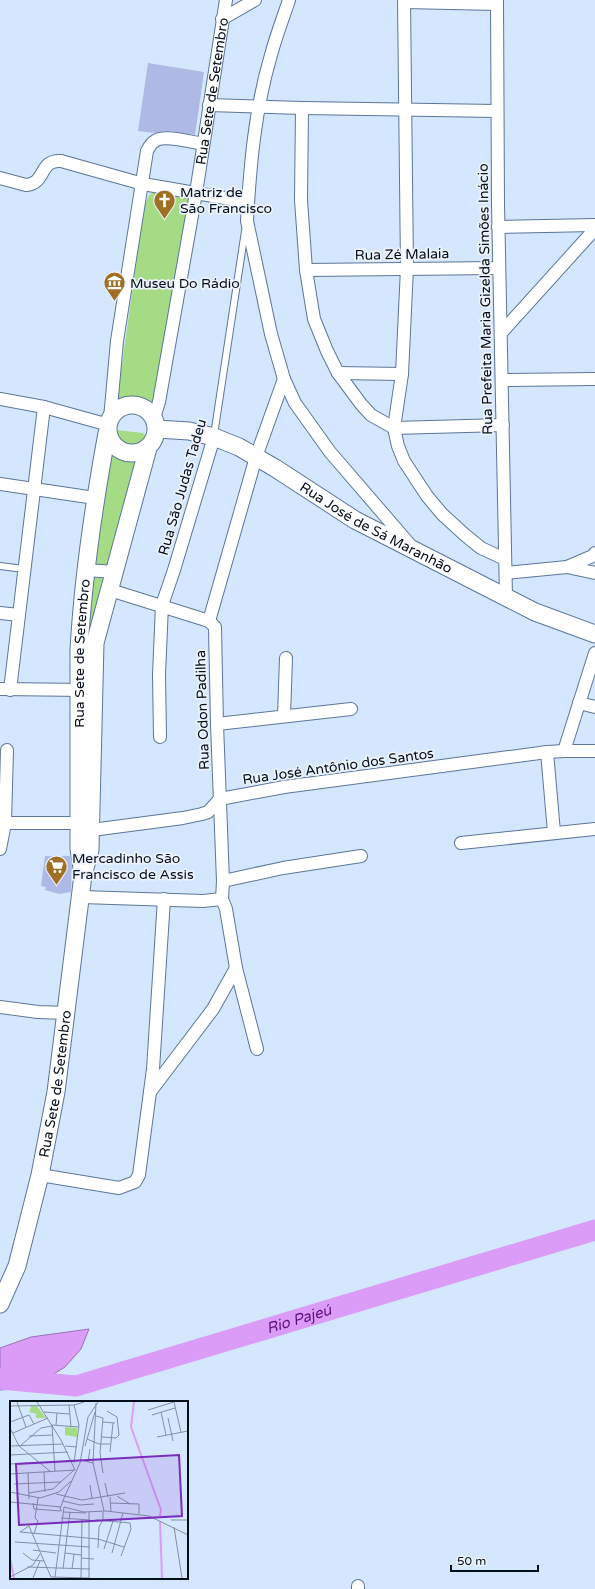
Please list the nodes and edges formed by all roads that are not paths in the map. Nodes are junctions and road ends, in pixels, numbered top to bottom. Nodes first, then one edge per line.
1 (226, 0) edge
2 (255, 0) edge
3 (289, 0) edge
4 (404, 1) edge
5 (497, 2) edge
6 (222, 19) junction
7 (209, 106) junction
8 (258, 107) junction
9 (302, 108) junction
10 (406, 110) junction
11 (497, 111) junction
12 (203, 144) junction
13 (0, 178) edge
14 (143, 184) junction
15 (196, 193) junction
16 (248, 202) junction
17 (247, 221) junction
18 (595, 225) edge
19 (498, 226) junction
20 (595, 229) edge
21 (407, 268) junction
22 (499, 268) junction
23 (306, 270) junction
24 (501, 333) junction
25 (338, 373) junction
26 (402, 374) junction
27 (284, 379) junction
28 (595, 379) edge
29 (502, 380) junction
30 (0, 399) edge
31 (44, 407) junction
32 (156, 423) junction
33 (109, 425) junction
34 (503, 425) junction
35 (394, 428) junction
36 (214, 437) junction
37 (148, 448) junction
38 (256, 457) junction
39 (0, 484) edge
40 (33, 490) junction
41 (95, 498) junction
42 (414, 550) junction
43 (595, 554) edge
44 (506, 558) junction
45 (0, 566) edge
46 (567, 567) junction
47 (24, 568) junction
48 (86, 570) junction
49 (115, 572) junction
50 (506, 572) junction
51 (595, 573) edge
52 (110, 590) junction
53 (506, 597) junction
54 (162, 605) junction
55 (0, 613) edge
56 (19, 615) junction
57 (210, 621) junction
58 (595, 634) edge
59 (86, 650) junction
60 (595, 653) edge
61 (286, 658) dead end
62 (5, 690) edge
63 (86, 690) junction
64 (579, 703) junction
65 (595, 707) edge
66 (351, 709) dead end
67 (284, 716) junction
68 (217, 724) junction
69 (160, 737) dead end
70 (6, 750) dead end
71 (564, 751) junction
72 (595, 751) edge
73 (547, 752) junction
74 (220, 799) junction
75 (2, 820) edge
76 (85, 826) junction
77 (595, 829) edge
78 (554, 832) junction
79 (461, 843) dead end
80 (0, 849) edge
81 (361, 856) dead end
82 (223, 882) junction
83 (82, 897) junction
84 (164, 900) junction
85 (222, 900) junction
86 (236, 968) junction
87 (0, 1007) edge
88 (67, 1014) junction
89 (257, 1049) dead end
90 (150, 1092) junction
91 (40, 1175) junction
92 (0, 1304) edge

1 - 6 street, Rua Sete de Setembro
2 - 6 street
3 - 8 street
4 - 5 street
4 - 10 street
5 - 11 street, Rua Prefeita Maria Gizelda Simões Inácio
6 - 7 street, Rua Sete de Setembro
7 - 8 street
7 - 12 street, Rua Sete de Setembro
8 - 9 street
8 - 16 street
9 - 10 street
9 - 23 street
10 - 11 street
10 - 21 street
11 - 19 street, Rua Prefeita Maria Gizelda Simões Inácio
12 - 14 street
12 - 15 street, Rua Sete de Setembro
13 - 14 street
14 - 15 street
14 - 33 street
15 - 16 street
15 - 32 street, Rua Sete de Setembro
16 - 17 street
17 - 27 street
17 - 36 lane, Rua São Judas Tadeu
18 - 19 street
19 - 22 street, Rua Prefeita Maria Gizelda Simões Inácio
20 - 24 street
21 - 22 street, Rua Zé Malaia
21 - 23 street, Rua Zé Malaia
21 - 26 street
22 - 24 street, Rua Prefeita Maria Gizelda Simões Inácio
23 - 25 street
24 - 29 street, Rua Prefeita Maria Gizelda Simões Inácio
25 - 26 street
25 - 35 street
26 - 35 street
27 - 38 street
27 - 42 street
28 - 29 street
29 - 34 street, Rua Prefeita Maria Gizelda Simões Inácio
30 - 31 street
31 - 33 street
31 - 40 street
32 - 33 street
32 - 36 street, Rua José de Sá Maranhão
32 - 37 street
33 - 37 street
33 - 41 street, Rua Sete de Setembro
34 - 35 street
34 - 44 street, Rua Prefeita Maria Gizelda Simões Inácio
35 - 44 street
36 - 38 street, Rua José de Sá Maranhão
36 - 54 street, Rua São Judas Tadeu
37 - 49 street, Rua Sete de Setembro
38 - 42 street, Rua José de Sá Maranhão
38 - 57 street
39 - 40 street
40 - 41 street
40 - 47 street
41 - 48 street, Rua Sete de Setembro
42 - 53 street, Rua José de Sá Maranhão
43 - 46 street
44 - 50 street, Rua Prefeita Maria Gizelda Simões Inácio
45 - 47 lane
46 - 50 street
46 - 51 street
47 - 56 street
48 - 49 street
48 - 59 street, Rua Sete de Setembro
49 - 52 street, Rua Sete de Setembro
50 - 53 street, Rua Prefeita Maria Gizelda Simões Inácio
52 - 54 street
52 - 59 street, Rua Sete de Setembro
53 - 58 street, Rua José de Sá Maranhão
54 - 57 street
54 - 69 street, Rua São Judas Tadeu
55 - 56 street
56 - 62 street
57 - 68 street, Rua Odon Padilha
59 - 63 street, Rua Sete de Setembro
60 - 64 street
61 - 67 street
62 - 63 street
63 - 76 street, Rua Sete de Setembro
64 - 65 street
64 - 71 street
66 - 67 street
67 - 68 street
68 - 74 street, Rua Odon Padilha
70 - 75 street
71 - 72 street, Rua José Antônio dos Santos
71 - 73 street, Rua José Antônio dos Santos
73 - 74 street, Rua José Antônio dos Santos
73 - 78 street
74 - 76 street
74 - 82 street, Rua Odon Padilha
75 - 76 street
75 - 80 street
76 - 83 street, Rua Sete de Setembro
77 - 78 street
78 - 79 street
81 - 82 street
82 - 85 street, Rua Odon Padilha
83 - 84 street
83 - 88 street, Rua Sete de Setembro
84 - 85 street
84 - 90 street
85 - 86 street, Rua Odon Padilha
86 - 89 street, Rua Odon Padilha
86 - 90 street
87 - 88 street
88 - 91 street, Rua Sete de Setembro
90 - 91 street
91 - 92 street, Rua Sete de Setembro

